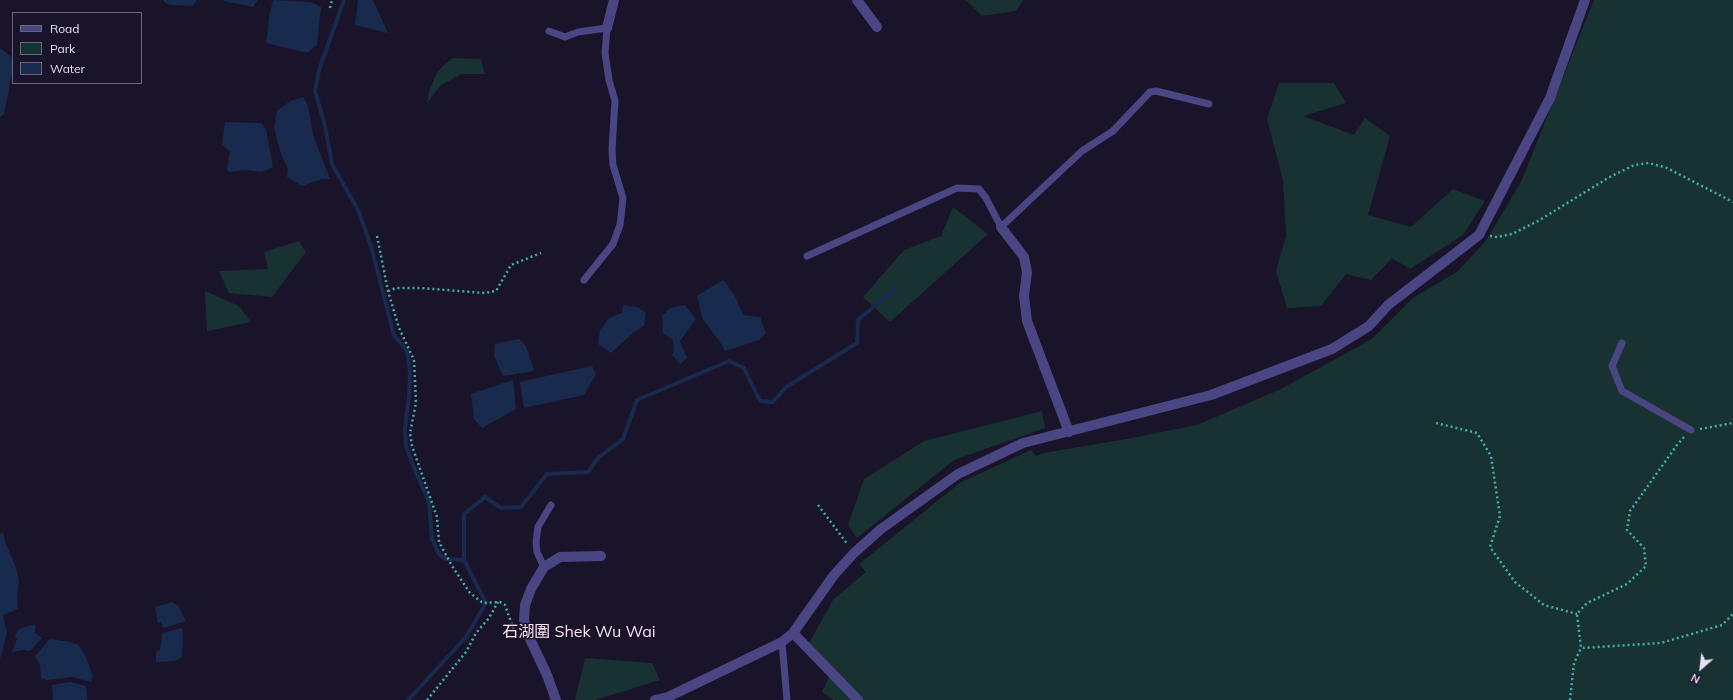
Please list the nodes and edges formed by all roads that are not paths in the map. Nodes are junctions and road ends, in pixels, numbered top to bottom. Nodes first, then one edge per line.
1 (614, 0) edge
2 (857, 0) edge
3 (1585, 0) edge
4 (877, 27) dead end
5 (607, 28) junction
6 (549, 31) dead end
7 (1209, 104) dead end
8 (1001, 227) junction
9 (807, 256) dead end
10 (584, 280) dead end
11 (1622, 343) dead end
12 (1691, 430) road end
13 (1068, 432) junction
14 (551, 504) dead end
15 (601, 556) dead end
16 (544, 567) junction
17 (793, 633) junction
18 (782, 642) junction
19 (556, 700) edge
20 (655, 700) edge
21 (787, 700) edge
22 (858, 700) edge

1 - 5 street
2 - 4 street
3 - 13 street
5 - 6 lane
5 - 10 lane
7 - 8 lane
8 - 9 lane
8 - 13 street
11 - 12 lane
13 - 17 street
14 - 16 lane
15 - 16 street
16 - 19 street
17 - 18 street
17 - 22 street
18 - 20 street
18 - 21 lane

